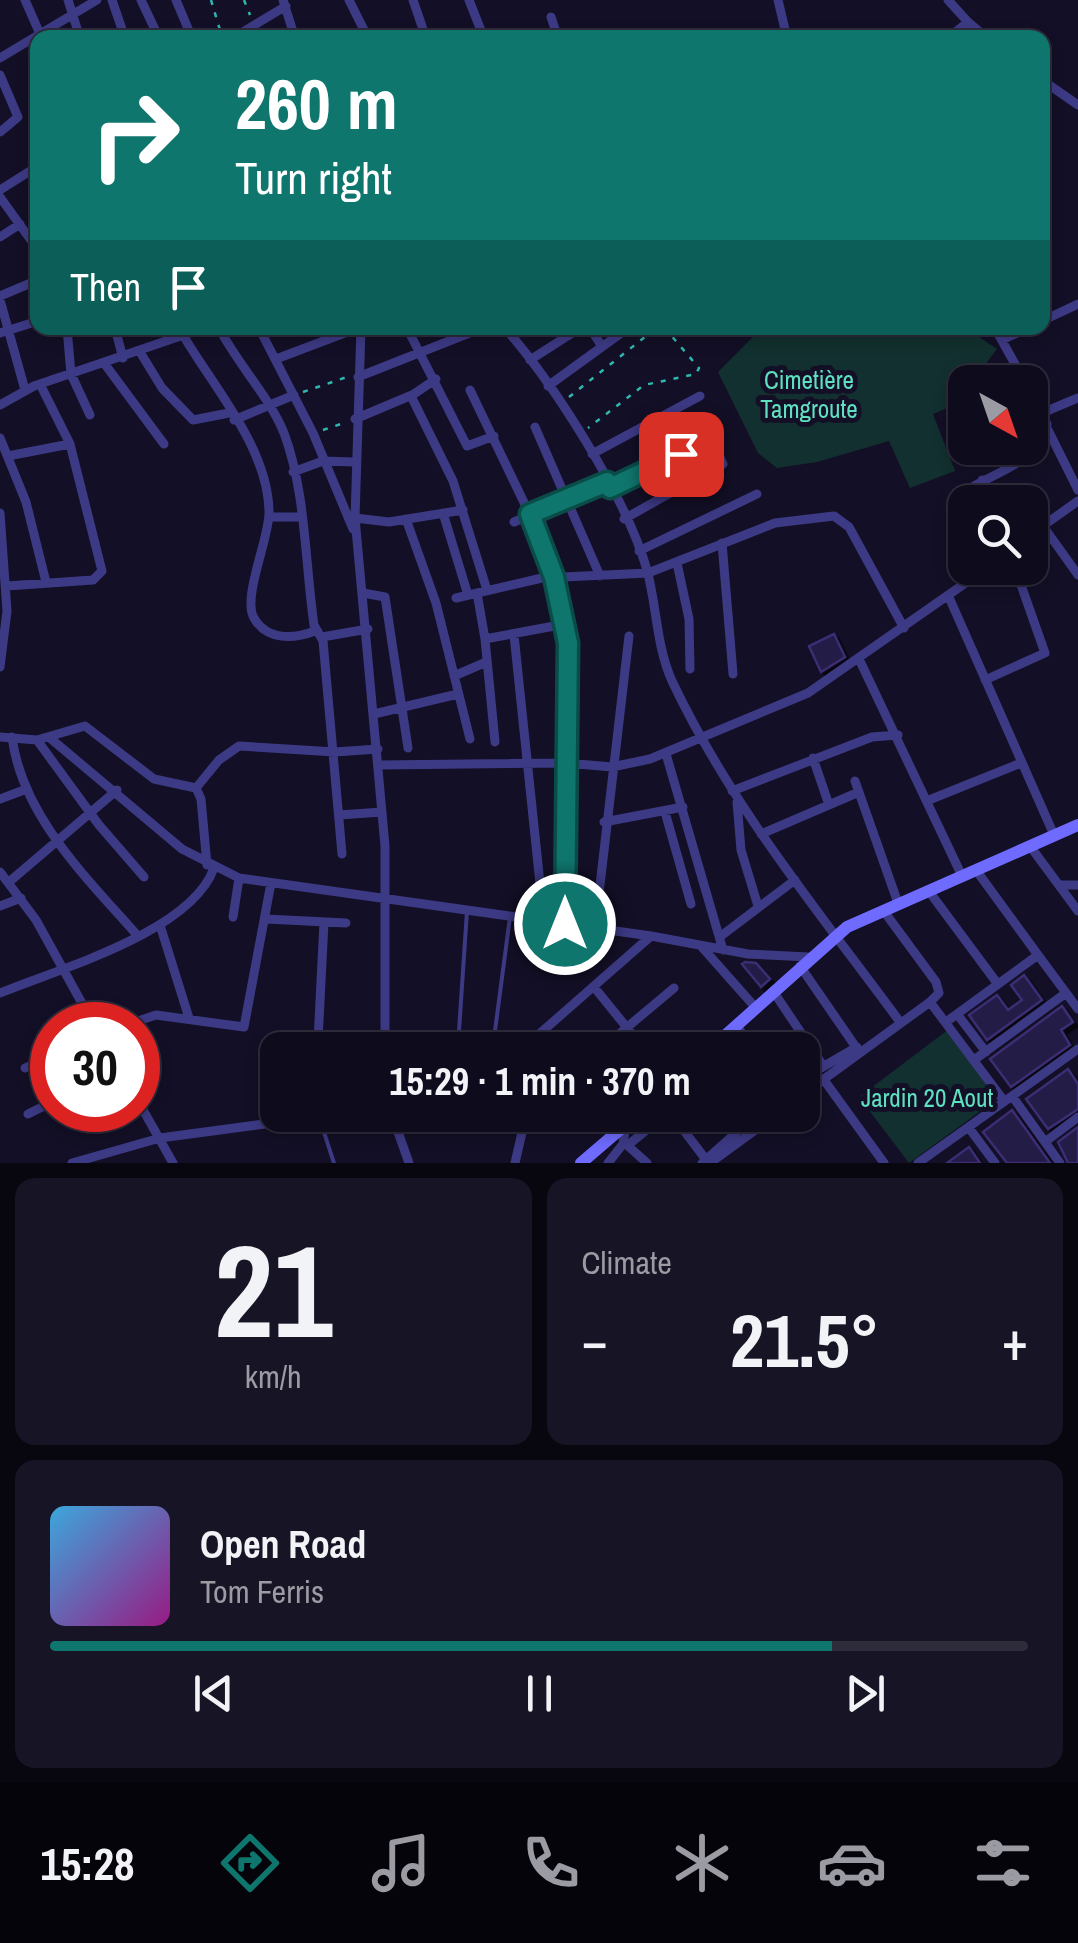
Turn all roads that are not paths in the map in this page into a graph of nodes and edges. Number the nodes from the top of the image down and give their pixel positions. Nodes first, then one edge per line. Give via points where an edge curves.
1 (26, 0) edge
2 (68, 0) edge
3 (97, 0) edge
4 (112, 0) edge
5 (140, 0) edge
6 (176, 0) edge
7 (349, 0) edge
8 (414, 0) edge
9 (469, 0) edge
10 (778, 0) edge
11 (948, 0) edge
12 (284, 3) edge
13 (72, 12) junction
14 (551, 18) dead end
15 (968, 22) junction
16 (38, 30) edge
17 (47, 30) edge
18 (78, 30) edge
19 (122, 30) edge
20 (154, 30) edge
21 (189, 30) edge
22 (247, 30) edge
23 (292, 30) edge
24 (364, 30) edge
25 (423, 30) edge
26 (481, 30) edge
27 (555, 30) edge
28 (785, 30) edge
29 (958, 30) edge
30 (978, 30) edge
31 (30, 41) edge
32 (0, 58) edge
33 (0, 75) edge
34 (1050, 86) edge
35 (1078, 106) edge
36 (0, 132) edge
37 (30, 172) edge
38 (0, 193) edge
39 (20, 224) junction
40 (0, 236) edge
41 (30, 238) edge
42 (30, 284) edge
43 (0, 298) edge
44 (1078, 304) edge
45 (1050, 317) edge
46 (30, 323) edge
47 (5, 330) edge
48 (68, 335) edge
49 (117, 335) edge
50 (163, 335) edge
51 (183, 335) joint
52 (223, 335) edge
53 (263, 335) edge
54 (341, 335) edge
55 (360, 335) edge
56 (411, 335) edge
57 (466, 335) edge
58 (510, 335) edge
59 (569, 335) edge
60 (594, 335) edge
61 (618, 335) edge
62 (1000, 335) edge
63 (1013, 335) edge
64 (1002, 340) junction
65 (166, 342) junction
66 (601, 346) junction
67 (140, 352) junction
68 (422, 355) junction
69 (123, 358) junction
70 (276, 359) junction
71 (530, 360) junction
72 (104, 364) junction
73 (1016, 365) edge
74 (71, 374) junction
75 (358, 375) junction
76 (436, 379) junction
77 (40, 384) junction
78 (548, 386) junction
79 (25, 390) junction
80 (470, 390) dead end
81 (294, 395) junction
82 (412, 395) junction
83 (700, 396) dead end
84 (1078, 398) edge
85 (0, 404) edge
86 (267, 404) junction
87 (1048, 410) edge
88 (90, 415) dead end
89 (232, 416) junction
90 (355, 419) junction
91 (535, 427) dead end
92 (1048, 430) edge
93 (710, 435) dead end
94 (494, 436) junction
95 (0, 438) edge
96 (70, 444) junction
97 (164, 444) dead end
98 (592, 454) junction
99 (8, 456) junction
100 (323, 461) junction
101 (354, 462) junction
102 (1010, 465) edge
103 (294, 472) junction
104 (697, 480) junction
105 (982, 480) junction
106 (609, 485) junction
107 (976, 485) edge
108 (985, 485) edge
109 (1078, 490) edge
110 (757, 494) dead end
111 (569, 499) junction
112 (1078, 500) edge
113 (462, 510) junction
114 (0, 512) edge
115 (442, 512) junction
116 (530, 514) junction
117 (270, 517) junction
118 (300, 517) junction
119 (355, 518) junction
120 (624, 519) junction
121 (406, 520) junction
122 (514, 522) dead end
123 (1048, 522) edge
124 (1048, 533) edge
125 (356, 535) junction
126 (722, 543) junction
127 (639, 551) junction
128 (677, 563) junction
129 (648, 573) junction
130 (1078, 574) edge
131 (600, 576) junction
132 (554, 577) junction
133 (4, 580) edge
134 (46, 582) junction
135 (962, 585) edge
136 (1021, 585) edge
137 (363, 593) junction
138 (477, 593) junction
139 (948, 595) junction
140 (456, 598) dead end
141 (4, 621) edge
142 (564, 624) junction
143 (904, 628) junction
144 (368, 629) junction
145 (319, 634) junction
146 (514, 635) junction
147 (628, 636) dead end
148 (485, 639) junction
149 (859, 659) junction
150 (1, 661) edge
151 (484, 663) junction
152 (690, 669) dead end
153 (733, 674) dead end
154 (454, 676) junction
155 (985, 680) junction
156 (458, 694) junction
157 (402, 710) junction
158 (374, 714) junction
159 (898, 735) junction
160 (0, 737) edge
161 (12, 737) junction
162 (50, 738) junction
163 (470, 739) dead end
164 (38, 740) junction
165 (701, 740) junction
166 (494, 742) dead end
167 (408, 748) dead end
168 (378, 749) junction
169 (334, 752) junction
170 (666, 754) junction
171 (813, 758) junction
172 (566, 763) junction
173 (1021, 763) junction
174 (380, 764) junction
175 (528, 766) junction
176 (612, 767) junction
177 (855, 780) dead end
178 (196, 788) junction
179 (24, 790) junction
180 (117, 790) junction
181 (859, 792) junction
182 (734, 794) junction
183 (0, 798) edge
184 (929, 800) junction
185 (829, 805) junction
186 (683, 807) junction
187 (382, 812) junction
188 (664, 812) junction
189 (338, 814) junction
190 (90, 815) junction
191 (604, 822) junction
192 (1078, 825) edge
193 (761, 834) junction
194 (1054, 835) junction
195 (60, 843) junction
196 (1030, 846) junction
197 (342, 854) dead end
198 (210, 866) junction
199 (976, 870) junction
200 (0, 872) edge
201 (962, 876) junction
202 (144, 877) dead end
203 (239, 878) junction
204 (795, 880) junction
205 (9, 882) junction
206 (271, 883) junction
207 (1060, 885) junction
208 (1078, 885) edge
209 (928, 890) junction
210 (21, 898) junction
211 (386, 899) junction
212 (898, 903) junction
213 (690, 904) dead end
214 (0, 906) edge
215 (758, 906) junction
216 (883, 910) junction
217 (1078, 910) edge
218 (467, 911) junction
219 (232, 917) dead end
220 (510, 917) junction
221 (266, 919) junction
222 (324, 922) junction
223 (544, 922) junction
224 (346, 924) dead end
225 (565, 924) junction
226 (160, 925) junction
227 (595, 928) junction
228 (836, 934) junction
229 (137, 936) junction
230 (651, 936) junction
231 (720, 936) junction
232 (702, 946) junction
233 (723, 950) junction
234 (1038, 954) junction
235 (805, 962) junction
236 (64, 967) junction
237 (998, 983) junction
238 (594, 987) junction
239 (674, 988) dead end
240 (774, 991) junction
241 (0, 992) edge
242 (1066, 993) junction
243 (82, 1002) edge
244 (930, 1002) junction
245 (755, 1007) junction
246 (1078, 1009) edge
247 (957, 1014) junction
248 (160, 1015) edge
249 (188, 1018) junction
250 (900, 1022) junction
251 (946, 1022) junction
252 (736, 1025) junction
253 (627, 1028) junction
254 (318, 1032) edge
255 (384, 1032) edge
256 (459, 1032) edge
257 (497, 1032) edge
258 (543, 1032) edge
259 (622, 1032) edge
260 (630, 1032) edge
261 (728, 1032) edge
262 (741, 1032) edge
263 (858, 1050) junction
264 (986, 1052) junction
265 (1074, 1052) edge
266 (974, 1060) junction
267 (822, 1064) joint
268 (1078, 1065) edge
269 (30, 1066) edge
270 (25, 1068) dead end
271 (824, 1080) junction
272 (820, 1083) edge
273 (1008, 1098) junction
274 (1078, 1117) edge
275 (260, 1125) edge
276 (969, 1128) junction
277 (156, 1132) edge
278 (324, 1132) edge
279 (398, 1132) edge
280 (522, 1132) edge
281 (615, 1132) edge
282 (628, 1132) edge
283 (645, 1132) edge
284 (682, 1132) edge
285 (735, 1132) edge
286 (751, 1132) edge
287 (160, 1138) junction
288 (1045, 1142) junction
289 (626, 1145) junction
290 (706, 1162) edge
291 (72, 1163) edge
292 (173, 1163) edge
293 (334, 1163) edge
294 (409, 1163) edge
295 (514, 1163) edge
296 (581, 1163) edge
297 (608, 1163) edge
298 (647, 1163) edge
299 (884, 1163) edge
300 (918, 1163) edge
301 (995, 1163) edge
302 (1060, 1163) edge

1 - 16 street
2 - 13 street
3 - 13 street
4 - 19 street
5 - 20 street
6 - 21 street
7 - 24 street
8 - 25 street
9 - 26 street
10 - 28 street
11 - 15 street
12 - 22 street
12 - 23 street
13 - 17 street
13 - 18 street
14 - 27 street
15 - 29 street
15 - 30 street
31 - 32 street
33 - 36 street via 18,117
34 - 35 street
37 - 38 street
38 - 39 street
39 - 40 street
39 - 41 street
42 - 43 street
43 - 47 street
44 - 45 street
46 - 47 street
47 - 79 street
48 - 74 street
49 - 69 street
50 - 65 street
51 - 65 street
51 - 89 street
52 - 86 street
53 - 70 street
54 - 70 street
55 - 75 street
56 - 68 street
57 - 68 street
58 - 71 street
59 - 71 street
60 - 66 street
61 - 66 street
62 - 64 street
63 - 64 street
64 - 73 street
65 - 67 street
66 - 78 street
67 - 69 street
67 - 89 street via 193,420
68 - 75 street
68 - 76 street
69 - 72 street
70 - 81 street
71 - 78 street
72 - 74 street
72 - 97 street
74 - 77 street
74 - 88 street
75 - 90 street
76 - 82 street
76 - 94 street via 468,446
77 - 79 street
77 - 96 street
78 - 98 street
79 - 85 street
80 - 94 street
81 - 86 street
81 - 100 street
82 - 90 street
82 - 113 street
83 - 98 street
84 - 87 street
86 - 89 street
86 - 103 street
89 - 117 street via 264,474
90 - 101 street
91 - 111 street
92 - 109 street
93 - 104 street via 723,464
94 - 116 street
95 - 99 street
96 - 99 street
96 - 134 street via 102,570 93,580
98 - 106 street
99 - 134 street
100 - 101 street
100 - 103 street
100 - 125 street
101 - 119 street
102 - 105 street
103 - 118 street
104 - 106 street via 679,453
104 - 120 street
105 - 107 street
105 - 108 street
106 - 111 street
106 - 120 street
110 - 127 street
111 - 116 street
111 - 131 street
112 - 123 street
113 - 115 street
113 - 138 street
114 - 133 street
115 - 121 street
115 - 138 street
116 - 122 street
116 - 132 street
117 - 118 street
117 - 145 street via 251,613 282,636
118 - 145 street
119 - 121 street
119 - 125 street
120 - 127 street
121 - 154 street
124 - 130 street
125 - 137 street
126 - 128 street
126 - 143 street via 775,524 839,517
126 - 153 street
127 - 129 street
128 - 129 street
128 - 152 street
129 - 131 street
129 - 165 street via 662,654
131 - 132 street
132 - 138 street
132 - 142 street
133 - 134 street
133 - 141 street
135 - 139 street
136 - 155 street via 1044,653
137 - 144 street
137 - 157 street via 385,597
138 - 140 street
138 - 148 street
139 - 143 street
139 - 155 street
141 - 150 street
142 - 146 street
142 - 172 street via 570,672
143 - 149 street
144 - 145 street
144 - 158 street
145 - 169 street
146 - 148 street
146 - 175 street
147 - 176 street
148 - 151 street
149 - 159 street
149 - 165 street via 786,704
151 - 154 street
151 - 166 street
154 - 156 street
155 - 173 street
156 - 157 street
156 - 163 street
157 - 158 street
157 - 167 street
158 - 168 street
159 - 171 street
159 - 184 street
160 - 161 street
161 - 164 street
161 - 179 street
162 - 164 street
162 - 178 street via 77,726 93,729 154,779
162 - 180 street
164 - 190 street
165 - 170 street
165 - 182 street
168 - 169 street
168 - 174 street
169 - 178 street via 239,746
169 - 189 street
170 - 176 street
170 - 186 street
171 - 182 street
171 - 185 street
172 - 175 street
172 - 176 street
172 - 225 street
173 - 184 street
173 - 194 street
174 - 175 street
174 - 187 street
175 - 223 street
176 - 191 street
177 - 181 street
178 - 198 street
179 - 183 street
179 - 195 street
180 - 190 street
180 - 198 street
181 - 185 street
181 - 212 street
182 - 193 street
182 - 215 street
184 - 201 street
185 - 193 street
186 - 188 street
186 - 231 street
187 - 189 street
187 - 211 street
188 - 191 street
188 - 213 street
189 - 197 street
190 - 195 street
190 - 202 street
191 - 227 street
192 - 194 street
193 - 204 street
194 - 196 street
195 - 205 street
195 - 229 street
196 - 199 street
196 - 207 street
198 - 203 street
198 - 226 street via 204,892
199 - 201 street
199 - 234 street
200 - 205 street
201 - 209 street
203 - 206 street
203 - 219 street
204 - 215 street
204 - 228 street
205 - 210 street
206 - 211 street
206 - 221 street
207 - 208 street
207 - 217 street
209 - 212 street
209 - 237 street
210 - 214 street
210 - 236 street
211 - 218 street
211 - 255 street
212 - 216 street
215 - 231 street
216 - 228 street
216 - 244 street via 936,982 939,993
218 - 220 street
218 - 256 lane
220 - 223 street
220 - 257 lane
221 - 222 street
221 - 249 street via 246,1024
222 - 224 street
222 - 254 street
223 - 225 street
225 - 227 street
226 - 229 street
226 - 249 street
227 - 230 street
228 - 235 street
228 - 250 street
229 - 236 street
230 - 232 street
230 - 238 street
231 - 233 street
232 - 233 street
232 - 245 street
233 - 235 street
234 - 237 street
234 - 242 street
235 - 240 street
235 - 263 street
236 - 241 street
236 - 243 street
237 - 247 street
238 - 253 street
238 - 258 street
239 - 253 street
240 - 245 street
240 - 267 street
242 - 246 street
242 - 264 street
244 - 250 street
244 - 251 street
245 - 252 street
247 - 251 street
247 - 264 street
248 - 249 street
250 - 263 street
251 - 266 street
252 - 261 street
252 - 262 street
253 - 259 street
253 - 260 street
263 - 267 street
263 - 271 street
264 - 266 street
265 - 268 street
265 - 273 street
266 - 273 street
269 - 270 street
271 - 272 street
271 - 299 street
273 - 276 street
273 - 288 street
274 - 288 street
275 - 287 street
276 - 300 street
276 - 301 street
277 - 287 street
278 - 293 lane
279 - 294 street
280 - 295 street
281 - 296 street
282 - 289 street
283 - 289 street
284 - 290 street
285 - 290 street
286 - 290 street
287 - 291 street
287 - 292 street
288 - 302 street
289 - 297 street
289 - 298 street

